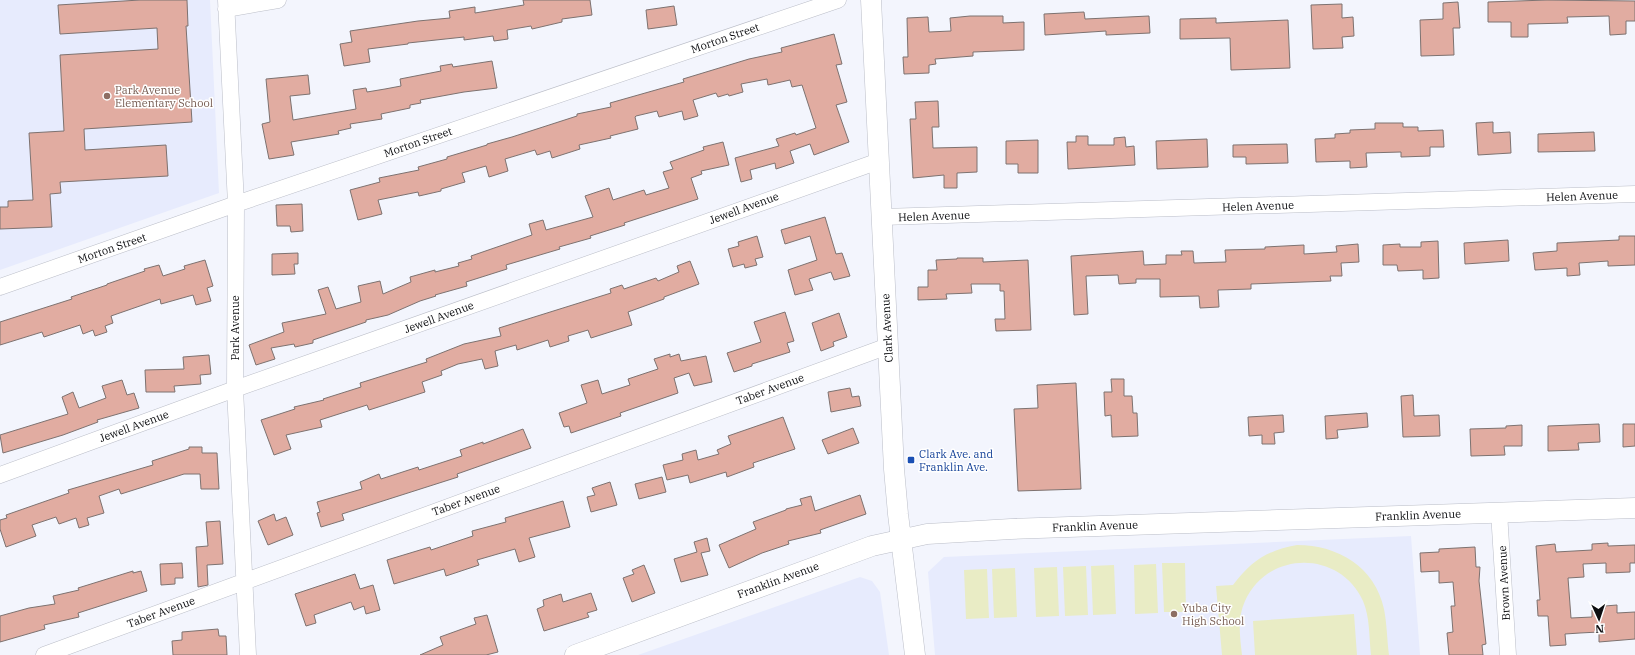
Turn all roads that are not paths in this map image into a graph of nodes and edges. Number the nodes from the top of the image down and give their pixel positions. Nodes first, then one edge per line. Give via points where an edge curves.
1 (278, 0) edge
2 (838, 0) edge
3 (871, 0) edge
4 (226, 5) edge
5 (879, 161) junction
6 (1635, 194) edge
7 (236, 204) junction
8 (882, 217) junction
9 (0, 287) edge
10 (888, 346) junction
11 (235, 389) junction
12 (0, 475) edge
13 (1635, 508) edge
14 (1499, 512) junction
15 (901, 539) junction
16 (244, 582) junction
17 (44, 655) edge
18 (248, 655) edge
19 (575, 655) edge
20 (915, 655) edge
21 (1508, 655) edge

1 - 4 street
2 - 7 street, Morton Street
3 - 5 street, Clark Avenue
4 - 7 street, Park Avenue
5 - 8 street, Clark Avenue
5 - 11 street, Jewell Avenue
6 - 8 street, Helen Avenue
7 - 9 street, Morton Street
7 - 11 street, Park Avenue
8 - 10 street, Clark Avenue
10 - 15 street, Clark Avenue via 894,469
10 - 16 street, Taber Avenue
11 - 12 street, Jewell Avenue
11 - 16 street, Park Avenue
13 - 14 street, Franklin Avenue
14 - 15 street, Franklin Avenue via 959,531
14 - 21 street, Brown Avenue
15 - 19 street, Franklin Avenue via 872,546
15 - 20 street, Clark Avenue
16 - 17 street, Taber Avenue
16 - 18 street, Park Avenue

